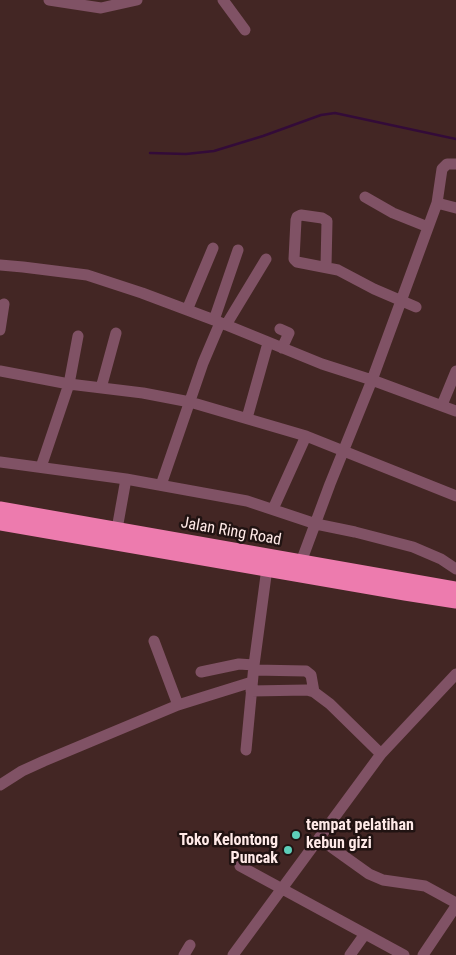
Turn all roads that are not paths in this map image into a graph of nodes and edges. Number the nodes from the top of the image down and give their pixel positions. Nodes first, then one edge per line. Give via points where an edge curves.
1 (49, 0) edge
2 (137, 0) edge
3 (223, 0) edge
4 (245, 30) dead end
5 (456, 164) edge
6 (366, 197) dead end
7 (437, 203) junction
8 (456, 208) edge
9 (428, 227) junction
10 (213, 248) dead end
11 (238, 250) dead end
12 (266, 259) dead end
13 (0, 265) edge
14 (326, 266) junction
15 (400, 301) junction
16 (4, 304) dead end
17 (416, 307) dead end
18 (187, 310) junction
19 (220, 323) junction
20 (280, 329) dead end
21 (0, 330) edge
22 (116, 333) dead end
23 (78, 336) dead end
24 (268, 343) junction
25 (282, 348) junction
26 (0, 371) edge
27 (456, 371) edge
28 (372, 380) junction
29 (69, 384) junction
30 (101, 388) junction
31 (190, 402) junction
32 (442, 405) junction
33 (456, 411) edge
34 (247, 418) junction
35 (306, 436) junction
36 (343, 450) junction
37 (0, 462) edge
38 (41, 467) junction
39 (126, 479) junction
40 (161, 485) junction
41 (456, 496) edge
42 (0, 509) edge
43 (273, 509) junction
44 (28, 521) junction
45 (0, 523) edge
46 (314, 528) junction
47 (117, 530) junction
48 (303, 557) junction
49 (267, 568) junction
50 (456, 569) edge
51 (456, 589) edge
52 (456, 601) edge
53 (154, 641) dead end
54 (201, 672) dead end
55 (253, 677) junction
56 (454, 682) edge
57 (314, 692) junction
58 (178, 704) junction
59 (246, 750) dead end
60 (382, 754) junction
61 (0, 785) edge
62 (320, 840) junction
63 (240, 866) dead end
64 (281, 888) junction
65 (456, 904) edge
66 (365, 934) junction
67 (233, 955) edge
68 (350, 955) edge
69 (404, 955) edge
70 (423, 955) edge

1 - 2 street via 101,8
3 - 4 street
5 - 7 street via 444,166
6 - 9 street via 393,213
7 - 8 street
7 - 9 street
9 - 15 street
10 - 18 street
11 - 19 street
12 - 19 street
13 - 18 street via 86,275
14 - 14 street via 327,221 301,215 298,217 294,259
14 - 15 street
15 - 17 street
15 - 28 street
16 - 21 street
18 - 19 street
19 - 24 street
19 - 31 street
20 - 25 street via 289,333
22 - 30 street
23 - 29 street
24 - 25 street
24 - 34 street
25 - 28 street
26 - 29 street
27 - 32 street
28 - 32 street
28 - 36 street
29 - 30 street
29 - 38 street
30 - 31 street
31 - 34 street
31 - 40 street
32 - 33 street
34 - 35 street
35 - 36 street
35 - 43 street
36 - 41 street
36 - 46 street
37 - 38 street
38 - 39 street
39 - 40 street
39 - 47 street
40 - 43 street via 229,497
42 - 44 highway, Jalan Ring Road
43 - 46 street
44 - 45 highway, Jalan Ring Road
44 - 47 highway, Jalan Ring Road
44 - 49 highway, Jalan Ring Road
46 - 48 street
46 - 50 street via 396,542 441,558
47 - 48 highway, Jalan Ring Road
48 - 51 highway, Jalan Ring Road
49 - 52 highway, Jalan Ring Road
49 - 55 street
53 - 58 street
54 - 55 street via 239,664
55 - 57 street
55 - 57 street via 306,671 311,675
55 - 58 street
55 - 59 street
56 - 60 street
57 - 60 street
58 - 61 street via 22,771
60 - 62 street
62 - 64 street
62 - 65 street via 369,874 383,880 425,886
63 - 64 street
64 - 66 street
64 - 67 street
65 - 70 street
66 - 68 street
66 - 69 street

